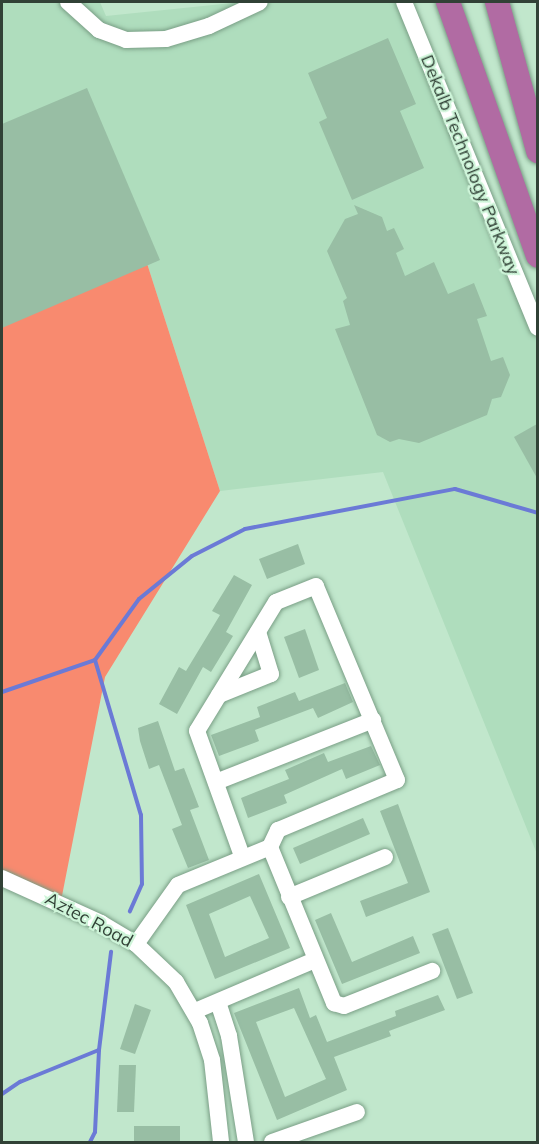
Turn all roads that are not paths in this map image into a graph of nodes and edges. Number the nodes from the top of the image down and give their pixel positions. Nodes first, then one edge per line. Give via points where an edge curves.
1 (68, 2) edge
2 (260, 2) edge
3 (404, 2) edge
4 (447, 2) edge
5 (497, 2) edge
6 (537, 151) edge
7 (537, 256) edge
8 (537, 328) edge
9 (258, 632) junction
10 (219, 695) junction
11 (373, 720) junction
12 (216, 782) junction
13 (270, 847) junction
14 (242, 856) junction
15 (385, 857) dead end
16 (2, 878) edge
17 (289, 897) junction
18 (136, 944) junction
19 (315, 960) junction
20 (432, 971) dead end
21 (218, 1002) junction
22 (195, 1011) junction
23 (357, 1112) dead end
24 (323, 1135) edge
25 (221, 1143) edge
26 (246, 1143) edge
27 (272, 1143) edge

1 - 2 street via 99,30 126,40 166,39 209,26
3 - 8 street, Dekalb Technology Parkway
4 - 7 highway
5 - 6 highway
9 - 10 street
9 - 10 street via 271,674
9 - 11 street via 276,602 316,586
10 - 12 street via 197,731
11 - 12 street
11 - 13 street via 397,780 278,831
12 - 14 street
13 - 14 street
13 - 17 street
14 - 18 street via 178,885
15 - 17 street
16 - 18 street, Aztec Road via 101,923
17 - 19 street
18 - 22 street, Aztec Road via 176,982
19 - 20 street via 334,1003 344,1006
19 - 21 street
21 - 22 street
21 - 26 street via 229,1036
22 - 25 street, Aztec Road via 212,1060
23 - 24 street
24 - 27 street

